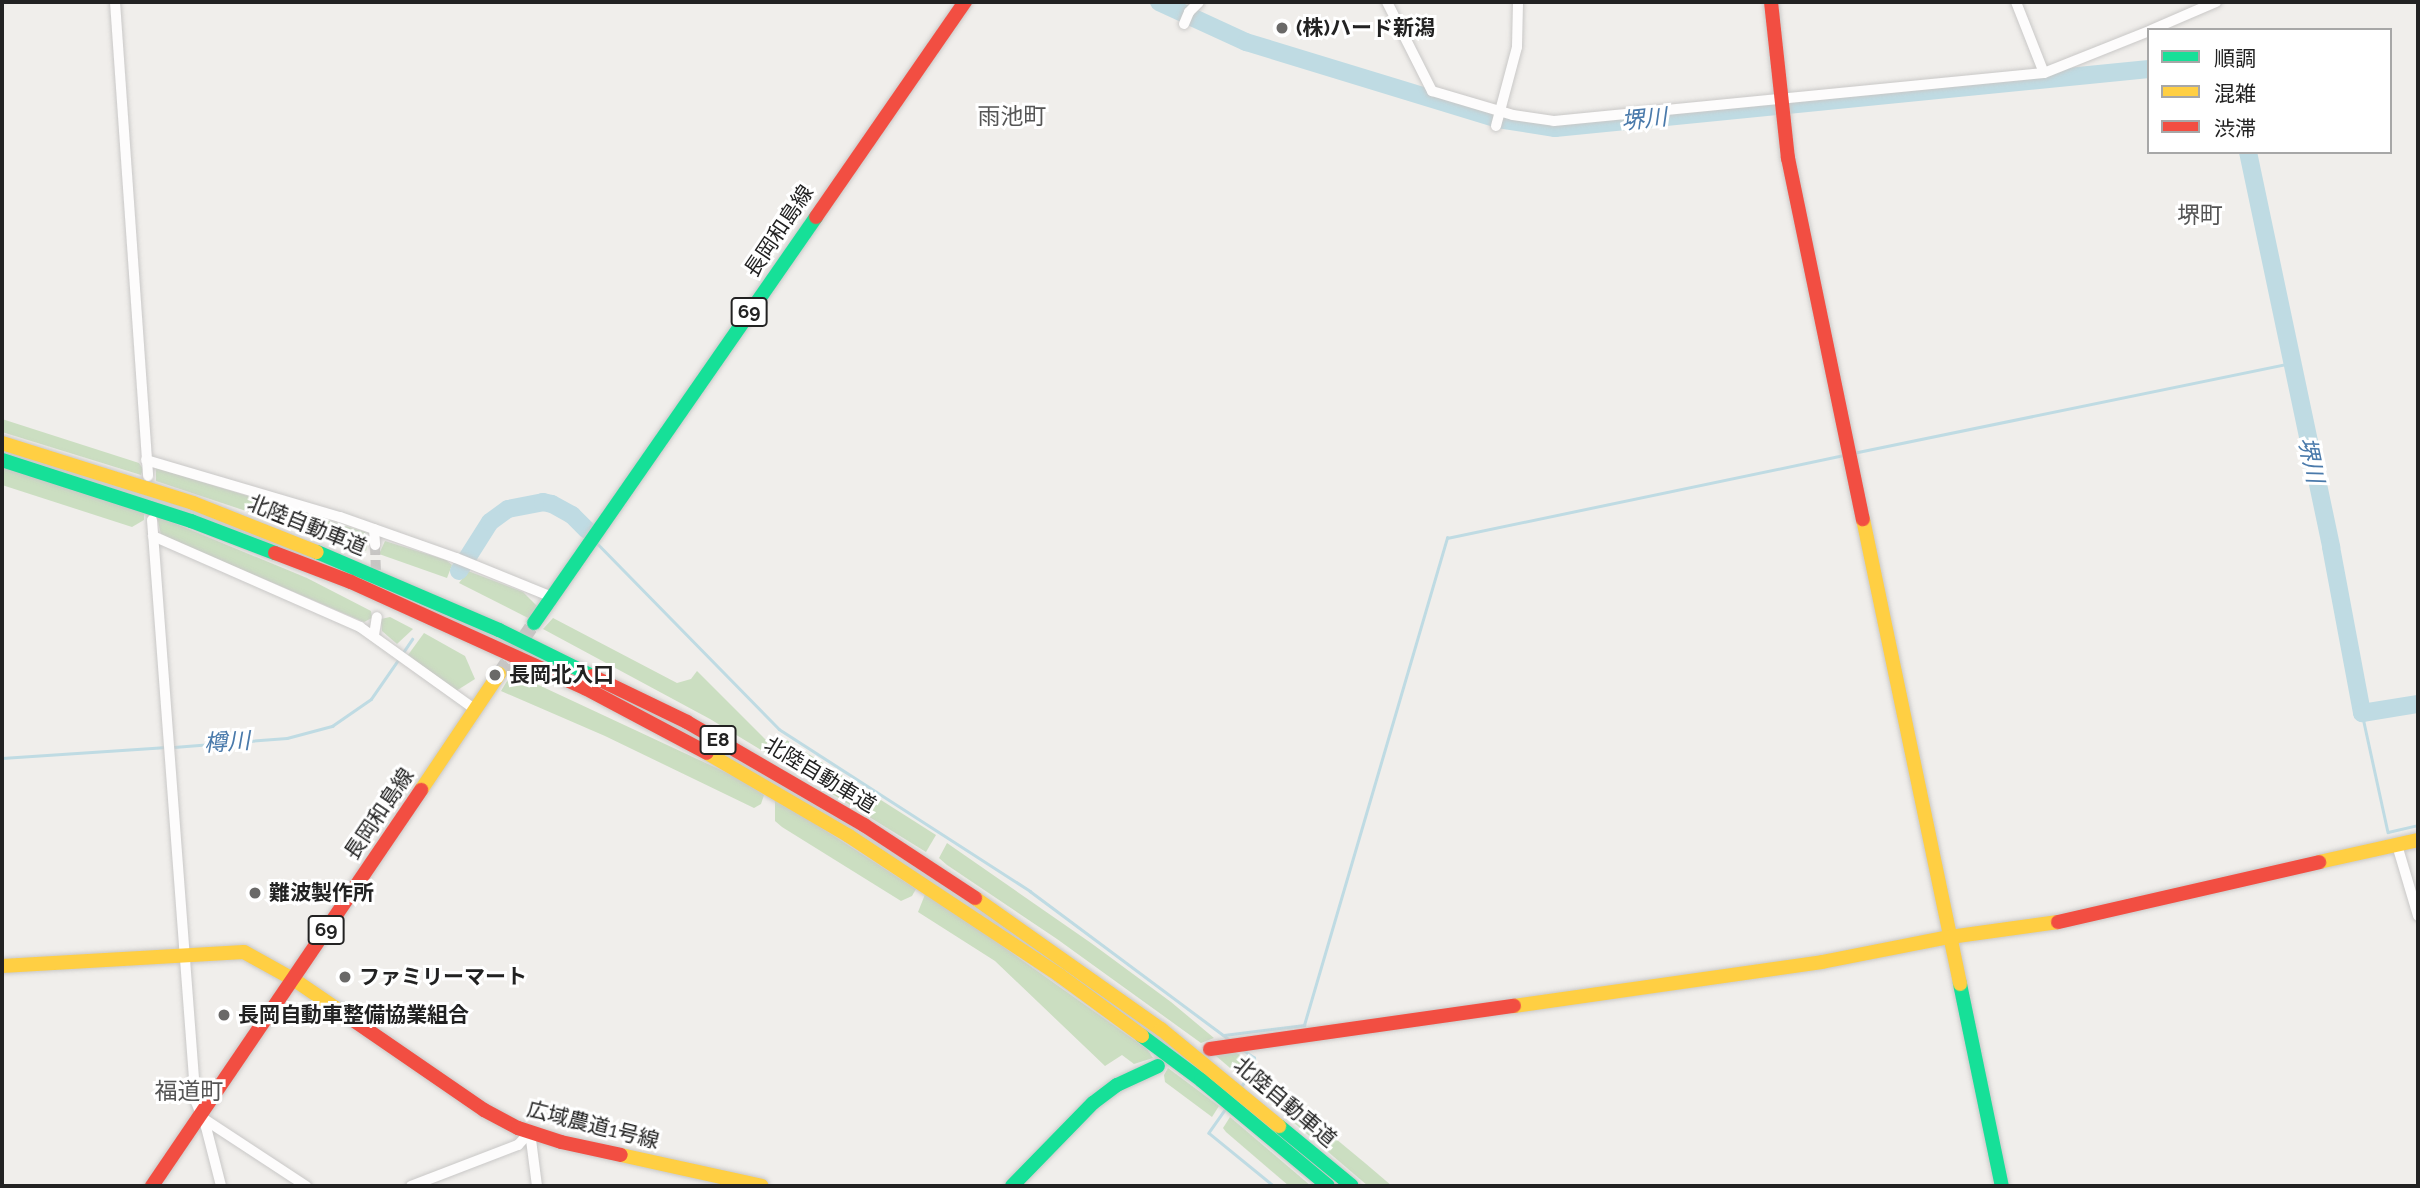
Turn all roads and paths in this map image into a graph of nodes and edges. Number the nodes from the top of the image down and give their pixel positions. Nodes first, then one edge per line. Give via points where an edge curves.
1 (115, 2) edge
2 (965, 2) edge
3 (1199, 2) edge
4 (1387, 2) edge
5 (1518, 2) edge
6 (1771, 2) edge
7 (2016, 2) edge
8 (2216, 2) edge
9 (1184, 24) dead end
10 (2155, 28) edge
11 (2147, 31) edge
12 (2044, 73) junction
13 (1783, 99) junction
14 (1501, 111) junction
15 (1496, 126) dead end
16 (2, 443) edge
17 (2, 460) edge
18 (146, 460) junction
19 (148, 476) dead end
20 (152, 520) dead end
21 (374, 529) junction
22 (153, 536) junction
23 (375, 545) tunnel mouth
24 (552, 597) junction
25 (377, 617) dead end
26 (534, 623) tunnel mouth
27 (374, 635) junction
28 (499, 674) tunnel mouth
29 (476, 710) junction
30 (2418, 840) edge
31 (2397, 845) junction
32 (2418, 916) edge
33 (1950, 937) junction
34 (184, 953) junction
35 (2, 966) edge
36 (293, 979) junction
37 (1210, 1049) dead end
38 (1158, 1066) dead end
39 (200, 1116) junction
40 (530, 1132) junction
41 (152, 1186) edge
42 (221, 1186) edge
43 (306, 1186) edge
44 (411, 1186) edge
45 (537, 1186) edge
46 (762, 1186) edge
47 (1012, 1186) edge
48 (1328, 1186) edge
49 (1352, 1186) edge
50 (2002, 1186) edge

1 - 18 street
2 - 24 main road, 長岡和島線 / 69
3 - 9 street
4 - 14 street via 1432,91
5 - 14 street via 1517,47
6 - 13 main road
7 - 12 street
8 - 10 street
11 - 12 street
12 - 13 street
13 - 14 street via 1554,121
13 - 33 main road via 1788,159
14 - 15 street
16 - 49 main road, 北陸自動車道 / E8 via 193,503 288,539 499,630 687,722 852,818 1016,924 1183,1046
17 - 48 main road, 北陸自動車道 / E8 via 191,520 351,582 586,688 678,736 849,836 1059,975 1201,1080
18 - 19 street
18 - 21 street
20 - 22 street
21 - 23 street
21 - 24 street
22 - 27 street
22 - 34 street
24 - 26 main road, 長岡和島線 / 69
25 - 27 street
27 - 29 street via 408,665
28 - 29 main road, 長岡和島線 / 69
29 - 36 main road, 長岡和島線 / 69
30 - 31 main road
31 - 32 street
31 - 33 main road via 2068,920
33 - 37 main road via 1822,961
33 - 50 main road
34 - 35 main road, 広域農道1号線
34 - 36 main road, 広域農道1号線 via 244,952
34 - 39 street
36 - 39 main road, 長岡和島線 / 69
36 - 40 main road, 広域農道1号線 via 484,1110
38 - 47 main road via 1116,1085 1093,1102
39 - 41 main road, 長岡和島線 / 69
39 - 42 street
39 - 43 street
40 - 44 street via 517,1144
40 - 45 street
40 - 46 main road, 広域農道1号線

